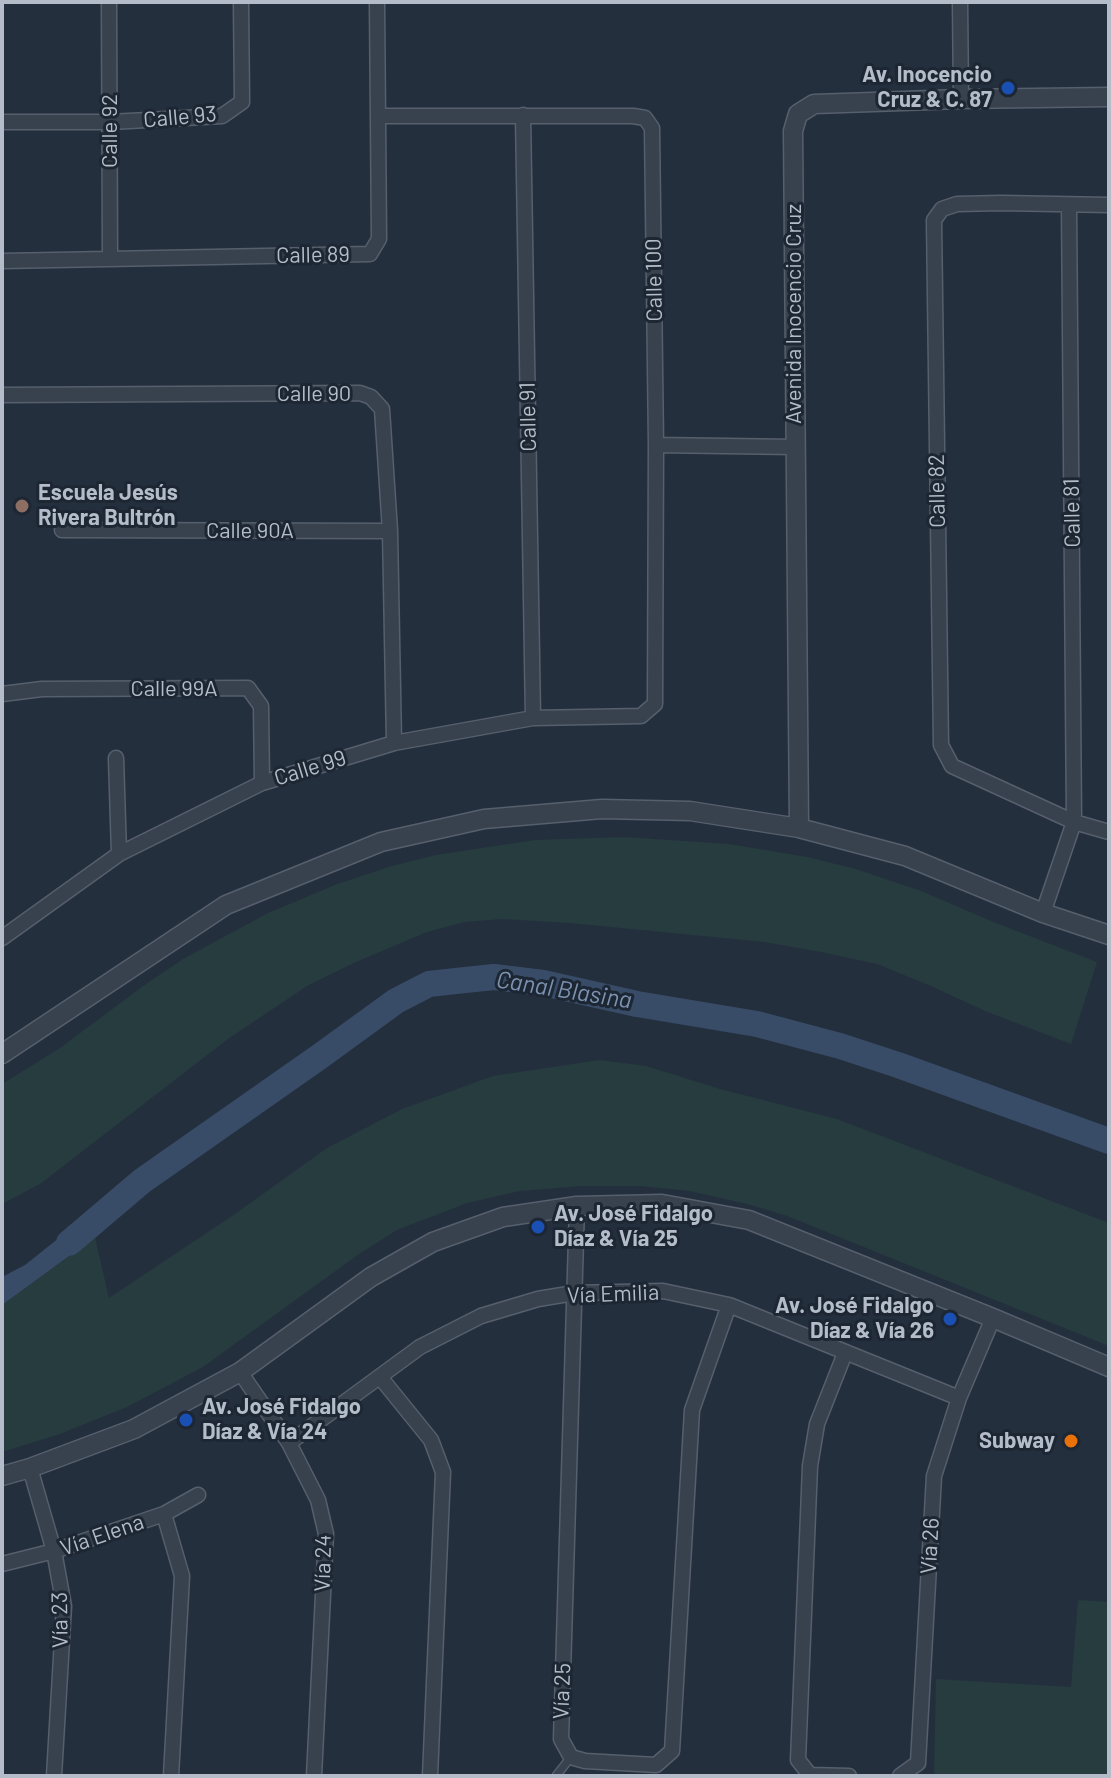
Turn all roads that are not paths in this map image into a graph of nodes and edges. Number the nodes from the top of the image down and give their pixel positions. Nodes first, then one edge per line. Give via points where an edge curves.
1 (109, 2) edge
2 (241, 2) edge
3 (377, 2) edge
4 (960, 2) edge
5 (1109, 97) edge
6 (961, 99) junction
7 (523, 115) junction
8 (378, 116) junction
9 (2, 122) edge
10 (110, 122) junction
11 (1069, 205) junction
12 (1109, 205) edge
13 (110, 259) junction
14 (2, 261) edge
15 (2, 395) edge
16 (656, 445) junction
17 (795, 447) junction
18 (62, 530) dead end
19 (390, 531) junction
20 (2, 694) edge
21 (655, 704) joint
22 (533, 718) junction
23 (394, 743) junction
24 (116, 758) dead end
25 (262, 783) junction
26 (1074, 822) junction
27 (799, 828) junction
28 (1109, 832) edge
29 (119, 854) junction
30 (1043, 913) junction
31 (1109, 935) edge
32 (2, 938) edge
33 (2, 1054) edge
34 (577, 1206) junction
35 (574, 1293) junction
36 (729, 1305) junction
37 (993, 1318) junction
38 (845, 1353) junction
39 (1109, 1367) edge
40 (240, 1372) junction
41 (380, 1377) junction
42 (959, 1398) junction
43 (289, 1443) junction
44 (30, 1468) junction
45 (2, 1476) edge
46 (198, 1495) dead end
47 (164, 1514) junction
48 (54, 1551) junction
49 (2, 1564) edge
50 (571, 1757) junction
51 (658, 1770) edge
52 (54, 1776) edge
53 (171, 1776) edge
54 (314, 1776) edge
55 (430, 1776) edge
56 (556, 1776) edge
57 (849, 1776) edge
58 (900, 1776) edge

1 - 10 street, Calle 92
2 - 10 street, Calle 93 via 242,102 222,116
3 - 8 street, Calle 89
4 - 6 street
5 - 6 street, Avenida Inocencio Cruz
6 - 17 street, Avenida Inocencio Cruz via 814,104 798,114 793,131
7 - 8 street
7 - 16 street, Calle 100 via 633,116 645,118 652,128
7 - 22 street, Calle 91
8 - 13 street, Calle 89 via 379,239 370,254
9 - 10 street
10 - 13 street, Calle 92
11 - 12 street
11 - 26 street, Calle 81
11 - 26 street, Calle 82 via 957,204 942,209 934,220 941,745 952,766
13 - 14 street, Calle 89
15 - 19 street, Calle 90 via 360,393 382,409
16 - 17 street
16 - 21 street, Calle 100
17 - 27 street, Avenida Inocencio Cruz
18 - 19 street, Calle 90A
19 - 23 street, Calle 90
20 - 25 street, Calle 99A via 42,689 248,688 261,706
21 - 22 street, Calle 99 via 641,716
22 - 23 street, Calle 99
23 - 25 street, Calle 99
24 - 29 street
25 - 29 street, Calle 99
26 - 28 street
26 - 30 street, Calle 81
27 - 30 street via 905,856
27 - 33 street via 690,811 602,809 484,819 381,842 226,905
29 - 32 street, Calle 99
30 - 31 street
34 - 35 street, Vía 25
34 - 37 street via 662,1204 749,1220
34 - 40 street via 503,1217 433,1242 371,1277
35 - 36 street, Vía Emilia via 663,1291
35 - 41 street, Vía Emilia via 481,1316 420,1347
35 - 50 street, Vía 25 via 561,1739
36 - 38 street, Vía Emilia
36 - 51 street via 692,1410 672,1751
37 - 39 street
37 - 42 street, Vía 26
38 - 42 street, Vía Emilia
38 - 57 street via 817,1424 810,1466 798,1760 810,1775
40 - 43 street, Vía 24
40 - 44 street via 134,1429
41 - 43 street, Vía Emilia
41 - 55 street via 431,1440 443,1472
42 - 58 street, Vía 26 via 934,1476 918,1763
43 - 54 street, Vía 24 via 318,1500 326,1534
44 - 45 street
44 - 48 street, Vía 23
46 - 47 street, Vía Elena
47 - 48 street, Vía Elena
47 - 53 street via 182,1576
48 - 49 street, Vía Elena
48 - 52 street, Vía 23 via 64,1606
50 - 51 street
50 - 56 lane

